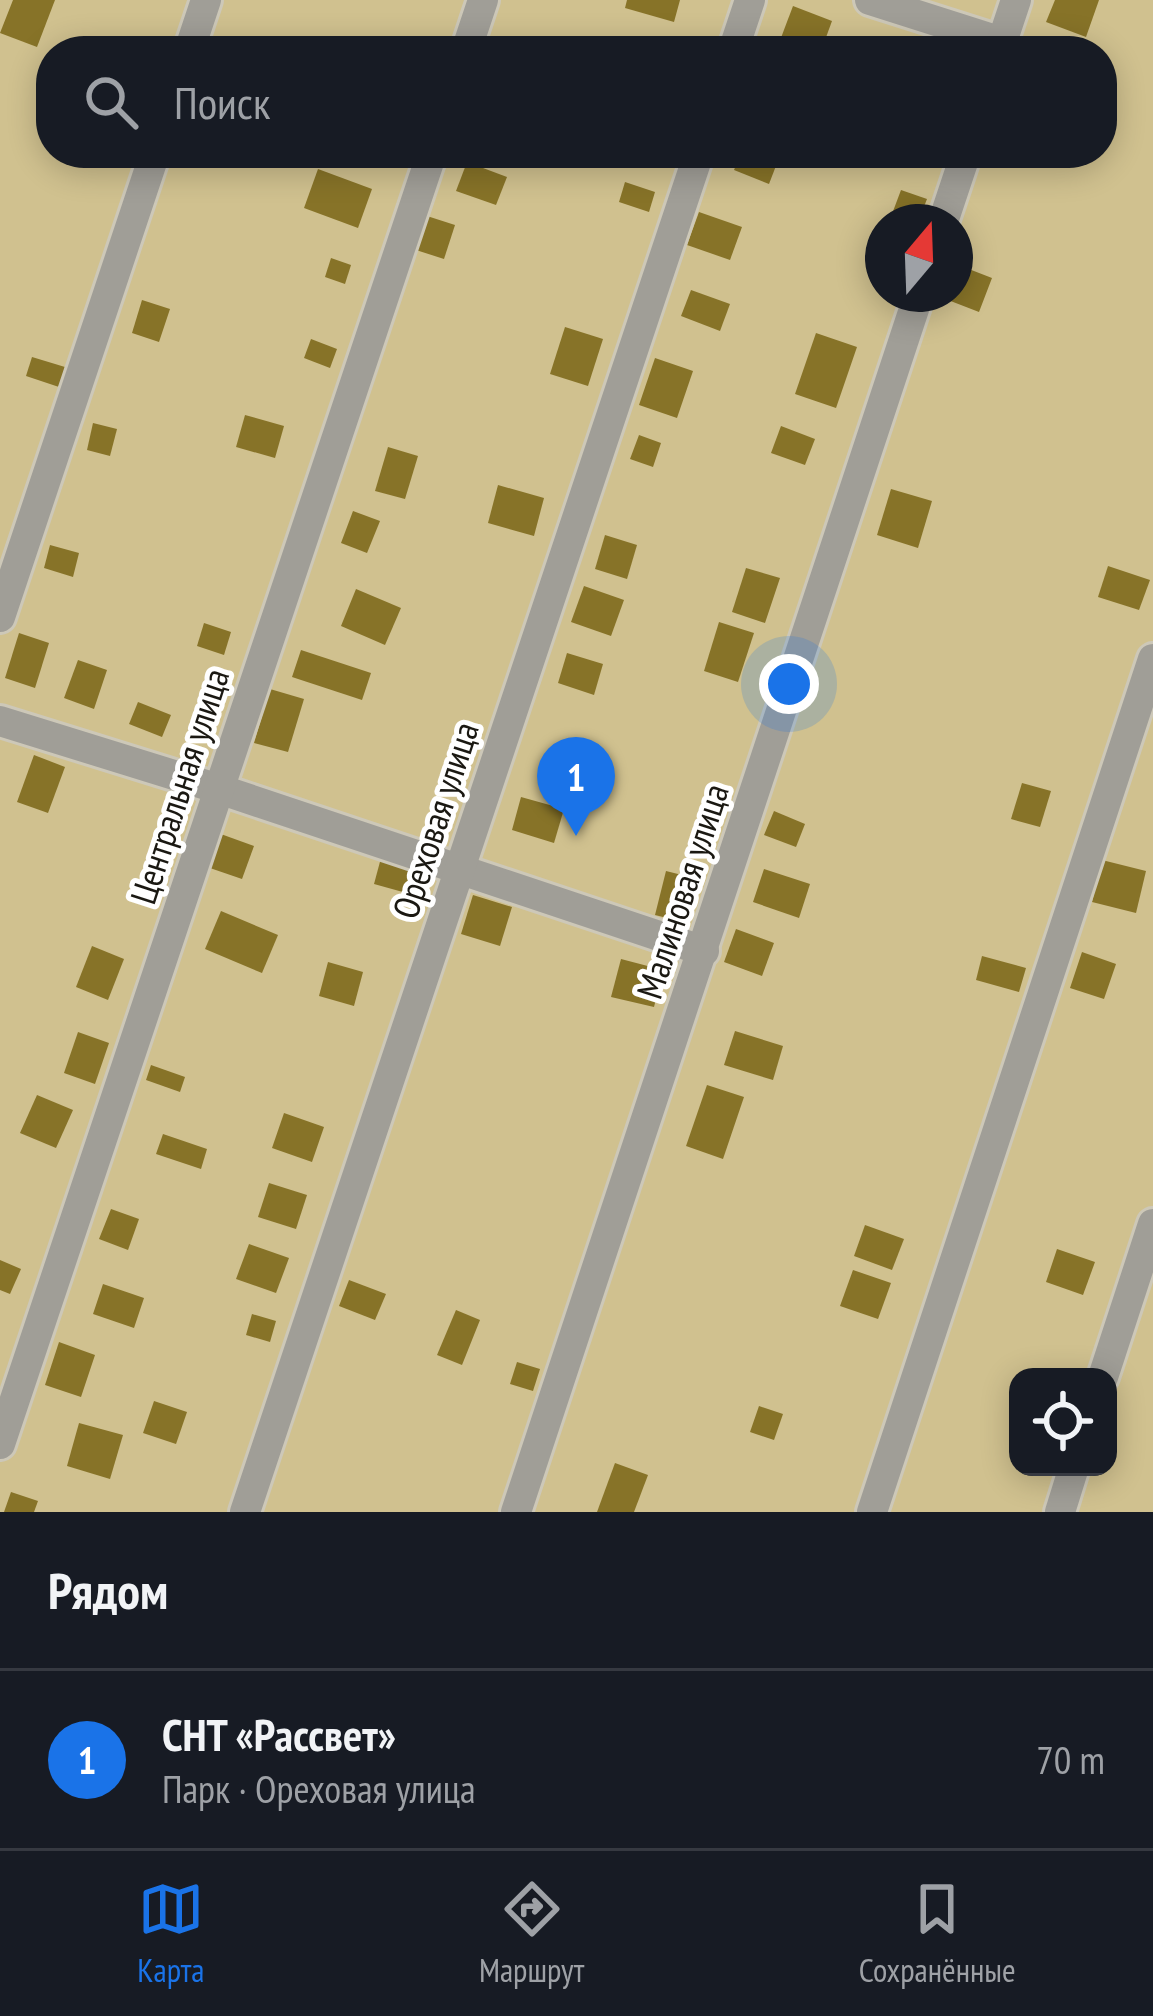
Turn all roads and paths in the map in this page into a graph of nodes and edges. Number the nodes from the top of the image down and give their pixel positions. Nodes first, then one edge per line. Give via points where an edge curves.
1 (206, 0) edge
2 (483, 0) edge
3 (750, 0) edge
4 (870, 0) edge
5 (1016, 0) edge
6 (194, 36) edge
7 (471, 36) edge
8 (738, 36) edge
9 (970, 36) edge
10 (1004, 36) edge
11 (150, 168) edge
12 (427, 168) edge
13 (694, 168) edge
14 (961, 168) edge
15 (949, 204) edge
16 (914, 312) edge
17 (0, 617) edge
18 (1153, 659) edge
19 (0, 721) edge
20 (219, 789) junction
21 (460, 869) junction
22 (704, 951) junction
23 (1153, 1224) edge
24 (1106, 1368) edge
25 (0, 1444) edge
26 (1071, 1476) edge
27 (244, 1512) edge
28 (516, 1512) edge
29 (872, 1512) edge
30 (1060, 1512) edge

1 - 6 street
2 - 7 street
3 - 8 street
4 - 9 street
5 - 10 street
11 - 17 street
12 - 20 street, Центральная улица
13 - 21 street, Ореховая улица
14 - 15 street
16 - 22 street, Малиновая улица
18 - 29 street
19 - 20 street
20 - 21 street
20 - 25 street, Центральная улица
21 - 22 street
21 - 27 street, Ореховая улица
22 - 28 street, Малиновая улица
23 - 24 street
26 - 30 street

